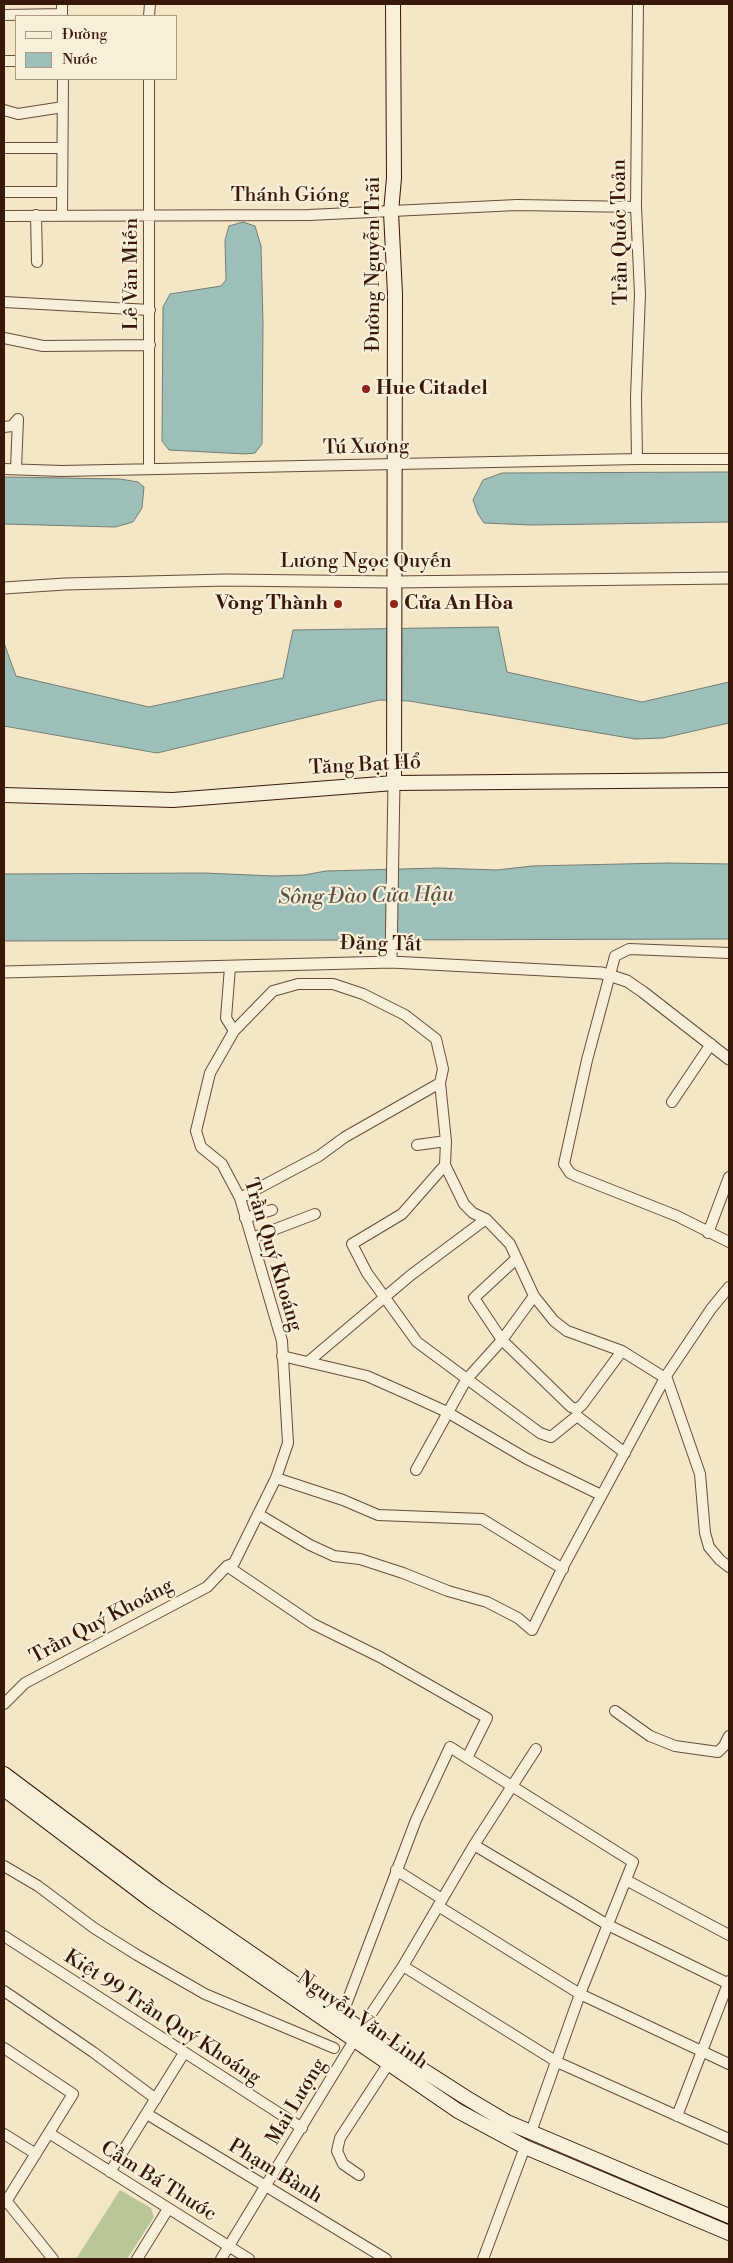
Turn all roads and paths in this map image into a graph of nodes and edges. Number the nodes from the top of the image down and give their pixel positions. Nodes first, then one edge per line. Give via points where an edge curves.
1 (393, 4) edge
2 (638, 4) edge
3 (62, 11) edge
4 (4, 15) edge
5 (63, 80) edge
6 (149, 80) edge
7 (63, 107) junction
8 (4, 110) edge
9 (4, 148) edge
10 (62, 148) junction
11 (4, 192) edge
12 (62, 192) junction
13 (636, 207) junction
14 (391, 212) junction
15 (36, 215) junction
16 (62, 215) junction
17 (150, 215) junction
18 (4, 216) edge
19 (37, 262) dead end
20 (4, 302) edge
21 (150, 310) junction
22 (4, 338) edge
23 (150, 345) junction
24 (4, 427) edge
25 (636, 459) junction
26 (729, 459) edge
27 (394, 465) junction
28 (4, 469) edge
29 (16, 469) junction
30 (149, 469) junction
31 (729, 578) edge
32 (393, 582) junction
33 (4, 588) edge
34 (729, 780) edge
35 (394, 783) junction
36 (4, 796) edge
37 (729, 953) edge
38 (391, 962) junction
39 (230, 967) junction
40 (4, 972) edge
41 (611, 975) junction
42 (234, 1031) junction
43 (711, 1044) junction
44 (729, 1059) edge
45 (440, 1083) junction
46 (672, 1102) dead end
47 (446, 1141) junction
48 (417, 1145) dead end
49 (445, 1165) junction
50 (729, 1177) edge
51 (240, 1198) junction
52 (272, 1210) dead end
53 (315, 1214) dead end
54 (245, 1218) junction
55 (486, 1219) junction
56 (708, 1233) junction
57 (252, 1238) junction
58 (729, 1242) edge
59 (516, 1259) junction
60 (729, 1287) edge
61 (534, 1296) junction
62 (385, 1297) junction
63 (502, 1340) junction
64 (622, 1351) junction
65 (282, 1356) junction
66 (309, 1361) junction
67 (666, 1376) junction
68 (466, 1380) junction
69 (574, 1411) junction
70 (447, 1412) junction
71 (625, 1453) junction
72 (416, 1470) dead end
73 (276, 1478) junction
74 (601, 1495) junction
75 (258, 1514) junction
76 (227, 1566) junction
77 (729, 1567) edge
78 (563, 1569) junction
79 (4, 1704) edge
80 (615, 1711) dead end
81 (729, 1736) edge
82 (536, 1749) dead end
83 (467, 1758) junction
84 (4, 1774) edge
85 (511, 1786) junction
86 (4, 1788) edge
87 (474, 1845) junction
88 (4, 1866) edge
89 (396, 1870) junction
90 (626, 1880) junction
91 (156, 1896) junction
92 (440, 1903) junction
93 (608, 1925) junction
94 (729, 1935) edge
95 (4, 1936) edge
96 (403, 1966) junction
97 (729, 1983) edge
98 (4, 1990) edge
99 (580, 1994) junction
100 (338, 2013) junction
101 (358, 2034) junction
102 (4, 2048) edge
103 (334, 2048) dead end
104 (702, 2051) junction
105 (184, 2053) junction
106 (556, 2062) junction
107 (389, 2063) junction
108 (729, 2064) edge
109 (156, 2099) junction
110 (146, 2114) junction
111 (677, 2116) junction
112 (302, 2128) junction
113 (531, 2132) junction
114 (48, 2133) junction
115 (4, 2134) edge
116 (729, 2139) edge
117 (525, 2147) junction
118 (36, 2154) junction
119 (622, 2171) junction
120 (110, 2172) junction
121 (359, 2175) dead end
122 (617, 2186) junction
123 (266, 2188) junction
124 (6, 2199) edge
125 (168, 2210) junction
126 (729, 2216) edge
127 (729, 2232) edge
128 (228, 2247) junction
129 (53, 2259) edge
130 (137, 2259) edge
131 (221, 2259) edge
132 (249, 2259) edge
133 (386, 2259) edge
134 (483, 2259) edge

1 - 14 main road, Đường Nguyễn Trãi via 394,169
2 - 13 street, Trần Quốc Toản
3 - 4 street
5 - 7 street
6 - 17 street, Lê Văn Miến
7 - 8 street via 18,114
7 - 10 street
9 - 10 street
10 - 12 street
11 - 12 street
12 - 16 street
13 - 14 street, Thánh Gióng via 517,206
13 - 25 street, Trần Quốc Toản via 640,294
14 - 17 street, Thánh Gióng
14 - 27 main road, Đường Nguyễn Trãi via 395,294
15 - 16 street, Thánh Gióng
15 - 18 street, Thánh Gióng
15 - 19 street
16 - 17 street, Thánh Gióng
17 - 21 street, Lê Văn Miến
20 - 21 street
21 - 23 street, Lê Văn Miến
22 - 23 street via 43,346
23 - 30 street, Lê Văn Miến
24 - 29 street via 12,426 18,419
25 - 26 street, Tú Xương
25 - 27 street, Tú Xương
27 - 30 street, Tú Xương
27 - 32 main road, Đường Nguyễn Trãi
28 - 29 street, Tú Xương
29 - 30 street, Tú Xương
31 - 32 street, Lương Ngọc Quyến
32 - 33 street, Lương Ngọc Quyến via 227,580
32 - 35 main road, Đường Nguyễn Trãi
34 - 35 main road, Tăng Bạt Hổ
35 - 36 main road, Tăng Bạt Hổ via 173,800
35 - 38 street
37 - 41 street via 629,949 615,956
38 - 39 street, Đặng Tất
38 - 41 street, Đặng Tất
39 - 40 street, Đặng Tất
39 - 42 street via 226,1018
41 - 43 street, Đặng Tất via 643,992
41 - 56 street via 587,1060 564,1164 576,1176 677,1216
42 - 45 street, Trần Quý Khoáng via 273,991 298,984 333,984 363,994 405,1015 436,1038 443,1069
42 - 51 street, Trần Quý Khoáng via 210,1073 196,1132 201,1147 222,1164
43 - 44 street, Đặng Tất
43 - 46 street
45 - 47 street, Trần Quý Khoáng
45 - 51 street via 345,1137 319,1156
47 - 48 street
47 - 49 street, Trần Quý Khoáng
49 - 55 street via 464,1204
49 - 62 street via 402,1214 352,1244 367,1273
50 - 56 street
51 - 54 street, Trần Quý Khoáng
52 - 54 street
53 - 57 street
54 - 57 street, Trần Quý Khoáng
55 - 59 street via 510,1244
55 - 62 street
56 - 58 street
57 - 65 street, Trần Quý Khoáng via 282,1341
59 - 61 street
59 - 63 street via 474,1298
60 - 67 street
61 - 63 street
61 - 64 street via 554,1321 567,1331
62 - 66 street
62 - 68 street via 417,1342
63 - 68 street
63 - 69 street
64 - 67 street
64 - 69 street
65 - 66 street
65 - 73 street, Trần Quý Khoáng via 288,1443
66 - 70 street via 367,1376
67 - 71 street
67 - 77 street via 700,1474 709,1547
68 - 69 street via 550,1437
68 - 70 street
69 - 71 street
70 - 72 street
70 - 74 street via 527,1459
71 - 74 street
73 - 75 street, Trần Quý Khoáng
73 - 78 street via 378,1515 482,1519
74 - 78 street
75 - 76 street, Trần Quý Khoáng via 234,1563
75 - 78 street via 334,1556 360,1559 403,1572 448,1592 487,1602 518,1618 532,1630
76 - 79 street, Trần Quý Khoáng via 206,1587 25,1683
76 - 83 street via 313,1624 380,1657 487,1718
80 - 81 street via 650,1736 675,1746 718,1752
82 - 85 street, Mai Lượng
83 - 85 street
83 - 89 street via 450,1747
84 - 91 main road, Nguyễn Văn Linh
85 - 87 street, Mai Lượng
85 - 90 street via 633,1862
86 - 91 main road, Nguyễn Văn Linh
87 - 92 street, Mai Lượng
87 - 93 street
88 - 103 street via 38,1886 94,1928 205,1994
89 - 92 street
89 - 100 street via 350,1994
90 - 93 street
90 - 94 street
91 - 100 main road, Nguyễn Văn Linh
91 - 101 main road, Nguyễn Văn Linh
92 - 96 street, Mai Lượng
92 - 99 street
93 - 97 street
93 - 99 street
95 - 105 street, Kiệt 99 Trần Quý Khoáng
96 - 101 street, Mai Lượng
96 - 106 street
97 - 104 street
98 - 109 street
99 - 104 street
99 - 106 street
100 - 101 main road, Nguyễn Văn Linh
101 - 107 main road, Nguyễn Văn Linh
101 - 112 street, Mai Lượng
101 - 113 main road, Nguyễn Văn Linh via 507,2122
102 - 114 street via 73,2094
104 - 108 street
104 - 111 street
105 - 109 street
105 - 112 street, Kiệt 99 Trần Quý Khoáng
106 - 111 street
106 - 113 street
107 - 117 main road, Nguyễn Văn Linh via 458,2111
107 - 121 street via 340,2138 338,2151 343,2164
109 - 110 street
110 - 120 street
110 - 123 street, Phạm Bành
111 - 116 street
112 - 123 street, Mai Lượng
113 - 119 main road, Nguyễn Văn Linh
114 - 118 street
114 - 120 street, Cầm Bá Thước
115 - 118 street
117 - 122 main road, Nguyễn Văn Linh
117 - 134 street
118 - 124 street
119 - 122 main road
119 - 126 main road, Nguyễn Văn Linh
120 - 125 street, Cầm Bá Thước
122 - 127 main road, Nguyễn Văn Linh
123 - 128 street, Mai Lượng
123 - 133 street, Phạm Bành
124 - 129 street
125 - 128 street, Cầm Bá Thước
125 - 130 street
128 - 131 street, Mai Lượng
128 - 132 street, Cầm Bá Thước

